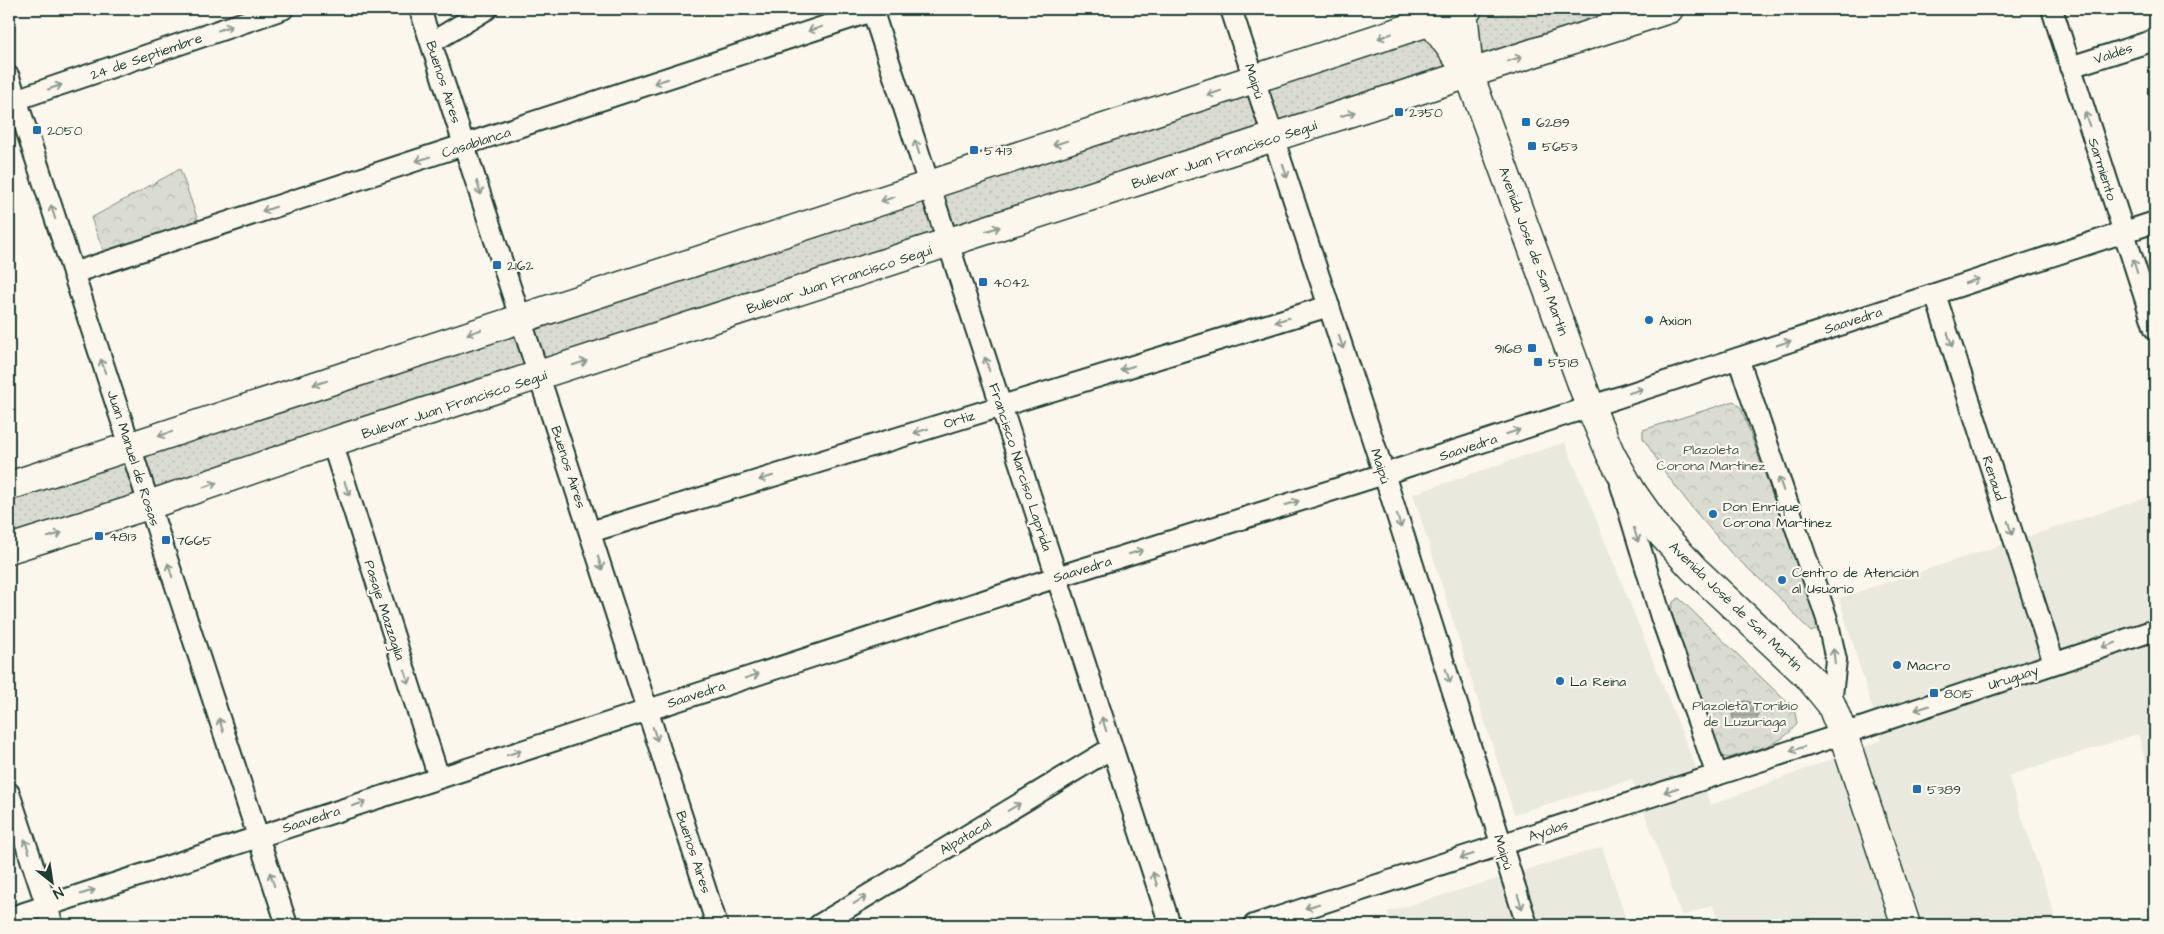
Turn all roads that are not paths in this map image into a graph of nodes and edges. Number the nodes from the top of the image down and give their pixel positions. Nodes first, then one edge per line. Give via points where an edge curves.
1 (283, 9) edge
2 (420, 9) edge
3 (487, 9) edge
4 (874, 9) edge
5 (1231, 9) edge
6 (1465, 9) edge
7 (1669, 9) edge
8 (2052, 9) edge
9 (1429, 15) edge
10 (2155, 40) edge
11 (431, 43) junction
12 (2070, 67) junction
13 (1469, 74) junction
14 (9, 77) edge
15 (1255, 80) junction
16 (12, 101) edge
17 (1274, 138) junction
18 (465, 145) junction
19 (929, 186) junction
20 (2155, 222) edge
21 (2124, 232) junction
22 (947, 244) junction
23 (73, 273) junction
24 (1935, 294) junction
25 (1329, 306) junction
26 (520, 317) junction
27 (2155, 329) edge
28 (1738, 358) junction
29 (540, 376) junction
30 (1001, 406) junction
31 (1590, 406) junction
32 (332, 442) junction
33 (130, 446) junction
34 (1611, 455) junction
35 (1384, 474) junction
36 (9, 486) edge
37 (149, 505) junction
38 (590, 532) junction
39 (9, 549) edge
40 (1056, 576) junction
41 (2155, 630) edge
42 (2054, 663) junction
43 (1831, 704) junction
44 (647, 710) junction
45 (1843, 734) junction
46 (1112, 748) junction
47 (1718, 775) junction
48 (438, 778) junction
49 (9, 794) edge
50 (258, 837) junction
51 (1502, 845) junction
52 (47, 906) junction
53 (9, 918) edge
54 (53, 925) edge
55 (287, 925) edge
56 (717, 925) edge
57 (819, 925) edge
58 (1170, 925) edge
59 (1254, 925) edge
60 (1527, 925) edge
61 (1906, 925) edge

16 -> 1 street, 24 de Septiembre
2 - 11 street, Buenos Aires
3 - 11 street
4 -> 18 street, Casablanca
19 -> 4 street, Francisco Narciso Laprida
5 - 15 street, Maipú
6 - 9 main road
6 - 13 main road, Avenida José de San Martín
13 -> 7 main road, Bulevar Juan Francisco Seguí
8 - 12 street, Sarmiento
9 - 13 main road, Avenida José de San Martín
9 -> 15 main road
10 - 12 street, Valdés
11 - 18 street, Buenos Aires
21 -> 12 street, Sarmiento
17 -> 13 main road, Bulevar Juan Francisco Seguí
13 - 31 main road, Avenida José de San Martín
14 - 16 street, Juan Manuel de Rosas
15 - 17 street, Maipú
15 -> 19 main road
23 -> 16 street, Juan Manuel de Rosas
22 -> 17 main road, Bulevar Juan Francisco Seguí
17 -> 25 street, Maipú
18 -> 23 street, Casablanca
18 -> 26 street, Buenos Aires
19 - 22 street, Francisco Narciso Laprida
19 -> 26 main road
20 - 21 street, Saavedra
24 -> 21 street, Saavedra
27 -> 21 street, Sarmiento
29 -> 22 main road, Bulevar Juan Francisco Seguí
30 -> 22 street, Francisco Narciso Laprida
33 -> 23 street, Juan Manuel de Rosas
28 -> 24 street, Saavedra
24 -> 42 street, Renaud
25 -> 30 street, Ortiz
25 -> 35 street, Maipú
26 - 29 street, Buenos Aires
26 -> 33 main road
31 -> 28 street, Saavedra
43 -> 28 street, Avenida José de San Martín via 1836,660 1828,620
29 - 32 main road, Bulevar Juan Francisco Seguí
29 - 38 street, Buenos Aires
30 -> 38 street, Ortiz
30 - 40 street, Francisco Narciso Laprida
31 - 34 main road, Avenida José de San Martín
35 -> 31 street, Saavedra
37 -> 32 main road, Bulevar Juan Francisco Seguí
32 -> 48 street, Pasaje Mazzaglia
33 - 36 main road
33 - 37 street, Juan Manuel de Rosas
34 - 43 main road, Avenida José de San Martín via 1660,532 1694,569 1802,670
34 -> 47 street, Avenida José de San Martín via 1661,617
40 -> 35 street, Saavedra
35 -> 51 street, Maipú
39 -> 37 main road, Bulevar Juan Francisco Seguí
50 -> 37 street, Juan Manuel de Rosas
38 -> 44 street, Buenos Aires
44 -> 40 street, Saavedra
46 -> 40 street, Francisco Narciso Laprida
41 -> 42 street, Uruguay
42 -> 45 street, Uruguay
43 - 45 main road, Avenida José de San Martín
48 -> 44 street, Saavedra
44 -> 56 street, Buenos Aires
45 -> 47 street, Ayolas
45 - 61 main road, Avenida José de San Martín
57 -> 46 street, Alpatacal
58 -> 46 street, Francisco Narciso Laprida
47 -> 51 street, Ayolas
50 -> 48 street, Saavedra
52 -> 49 street
52 -> 50 street, Saavedra
55 -> 50 street, Juan Manuel de Rosas
51 -> 59 street, Ayolas
51 -> 60 street, Maipú
52 - 53 street, Saavedra
52 - 54 street

